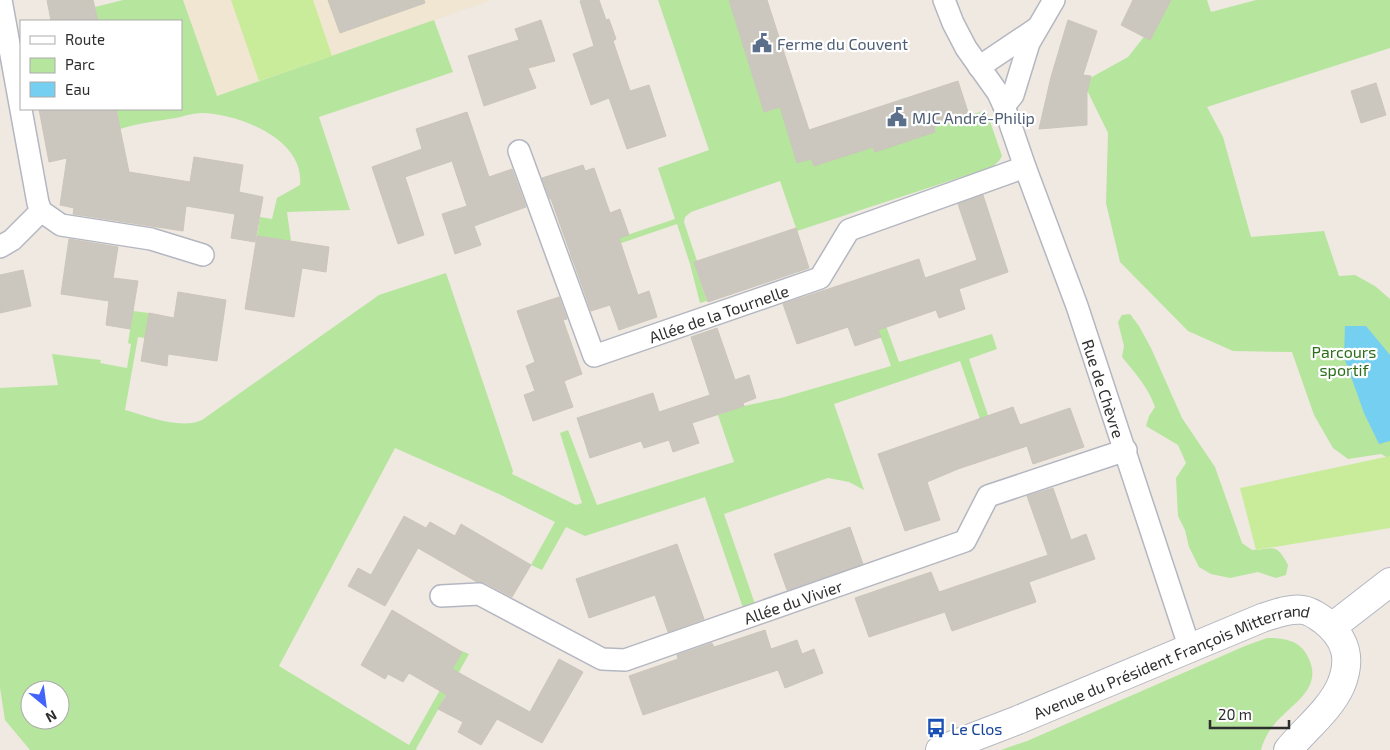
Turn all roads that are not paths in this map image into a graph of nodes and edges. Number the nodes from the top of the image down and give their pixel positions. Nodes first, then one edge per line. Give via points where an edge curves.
1 (1, 0) edge
2 (944, 0) edge
3 (1054, 0) edge
4 (1039, 26) junction
5 (979, 67) junction
6 (20, 104) edge
7 (1004, 106) junction
8 (21, 110) edge
9 (519, 151) dead end
10 (1025, 167) junction
11 (41, 211) junction
12 (0, 247) edge
13 (202, 255) dead end
14 (1126, 450) junction
15 (1390, 582) edge
16 (441, 596) dead end
17 (1332, 627) junction
18 (1190, 649) junction
19 (940, 750) edge
20 (1288, 750) edge

1 - 6 street
2 - 5 street, Rue de Chèvre via 966,48
3 - 4 street
4 - 5 street
4 - 7 street via 1029,44 1013,95
5 - 7 street, Rue de Chèvre
7 - 10 street, Rue de Chèvre
8 - 11 street
9 - 10 street, Allée de la Tournelle via 594,356 820,278 848,230
10 - 14 street, Rue de Chèvre
11 - 12 street via 12,240
11 - 13 street via 61,225 151,239
14 - 16 street, Allée du Vivier via 988,496 965,541 624,660 602,659 479,594
14 - 18 street, Rue de Chèvre
15 - 17 street, Avenue du Président François Mitterrand
17 - 18 street, Avenue du Président François Mitterrand via 1315,614 1290,610 1262,618
17 - 20 street via 1345,645 1345,671 1341,684 1333,699
18 - 19 street, Avenue du Président François Mitterrand

